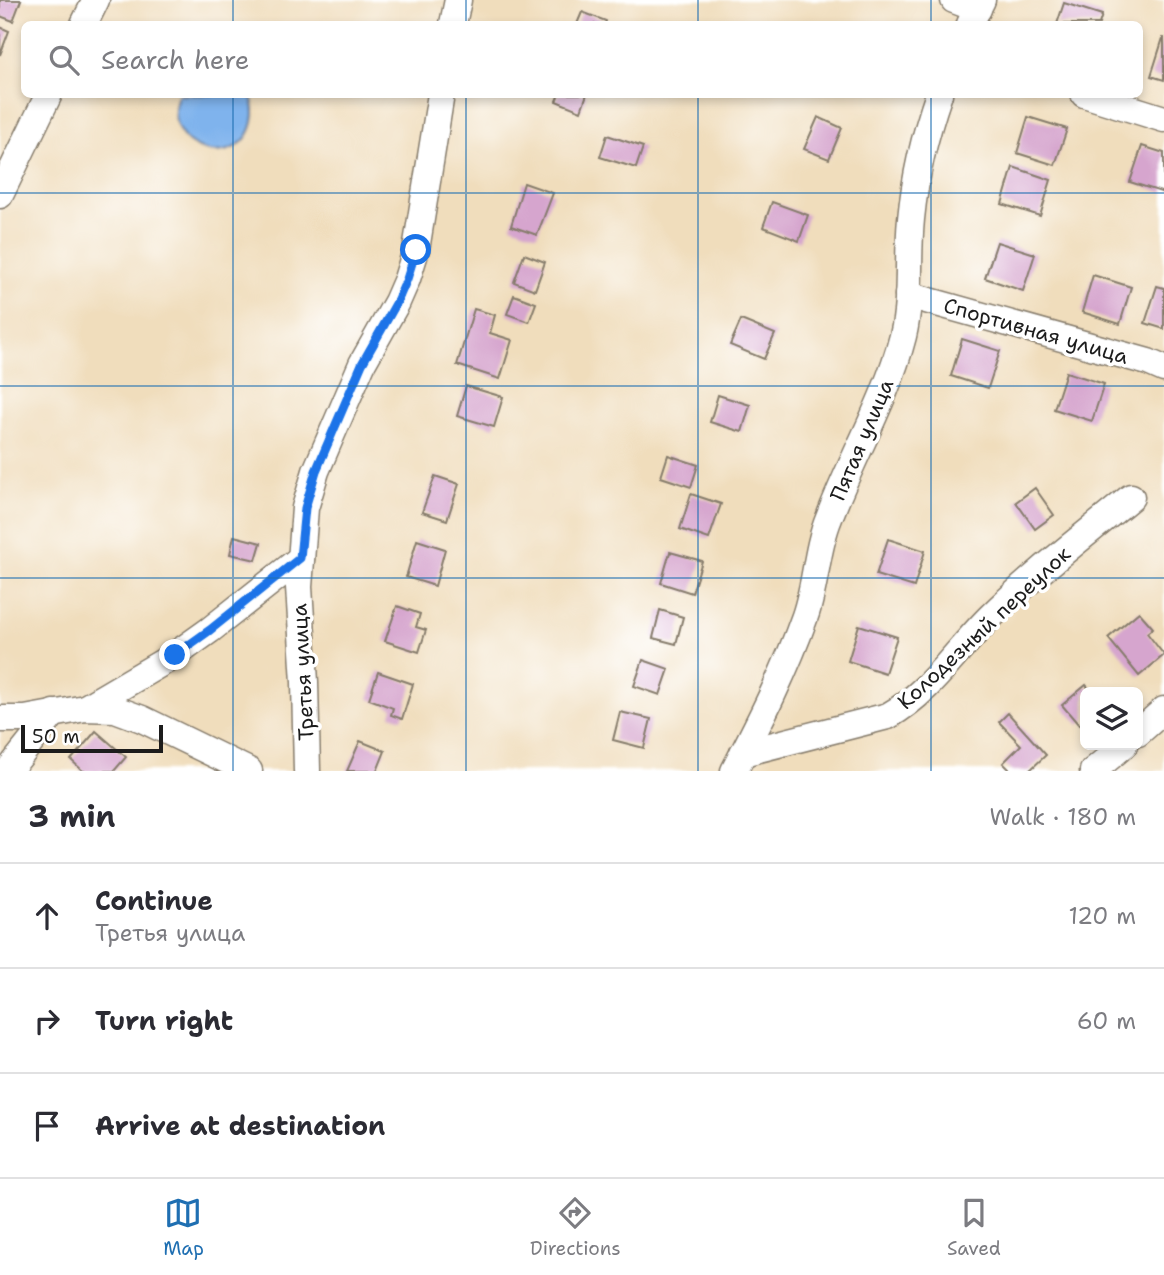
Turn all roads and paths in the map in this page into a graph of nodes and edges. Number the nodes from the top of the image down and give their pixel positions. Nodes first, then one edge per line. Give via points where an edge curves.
1 (96, 0) edge
2 (458, 0) edge
3 (86, 21) edge
4 (454, 21) edge
5 (47, 98) edge
6 (440, 98) edge
7 (938, 98) edge
8 (1096, 98) edge
9 (1164, 120) edge
10 (0, 195) edge
11 (908, 295) junction
12 (1164, 369) edge
13 (1131, 497) dead end
14 (300, 558) junction
15 (85, 708) junction
16 (1164, 710) edge
17 (54, 713) junction
18 (0, 719) edge
19 (1143, 729) edge
20 (1118, 750) edge
21 (739, 762) edge
22 (8, 771) edge
23 (249, 771) edge
24 (307, 771) edge
25 (1093, 771) edge

1 - 3 street
2 - 4 street
5 - 10 street
6 - 14 street, Третья улица via 416,250 402,291 362,364 316,471 305,508
7 - 11 street, Пятая улица via 911,218
8 - 9 street
11 - 12 street, Спортивная улица
11 - 21 street, Пятая улица via 894,365 827,521 806,613
13 - 21 street, Колодезный переулок via 990,617 905,706 888,716
14 - 15 street via 175,655
14 - 24 street, Третья улица
15 - 17 street
15 - 23 street via 115,709 142,719
16 - 19 street
17 - 18 street
17 - 22 street
20 - 25 street

